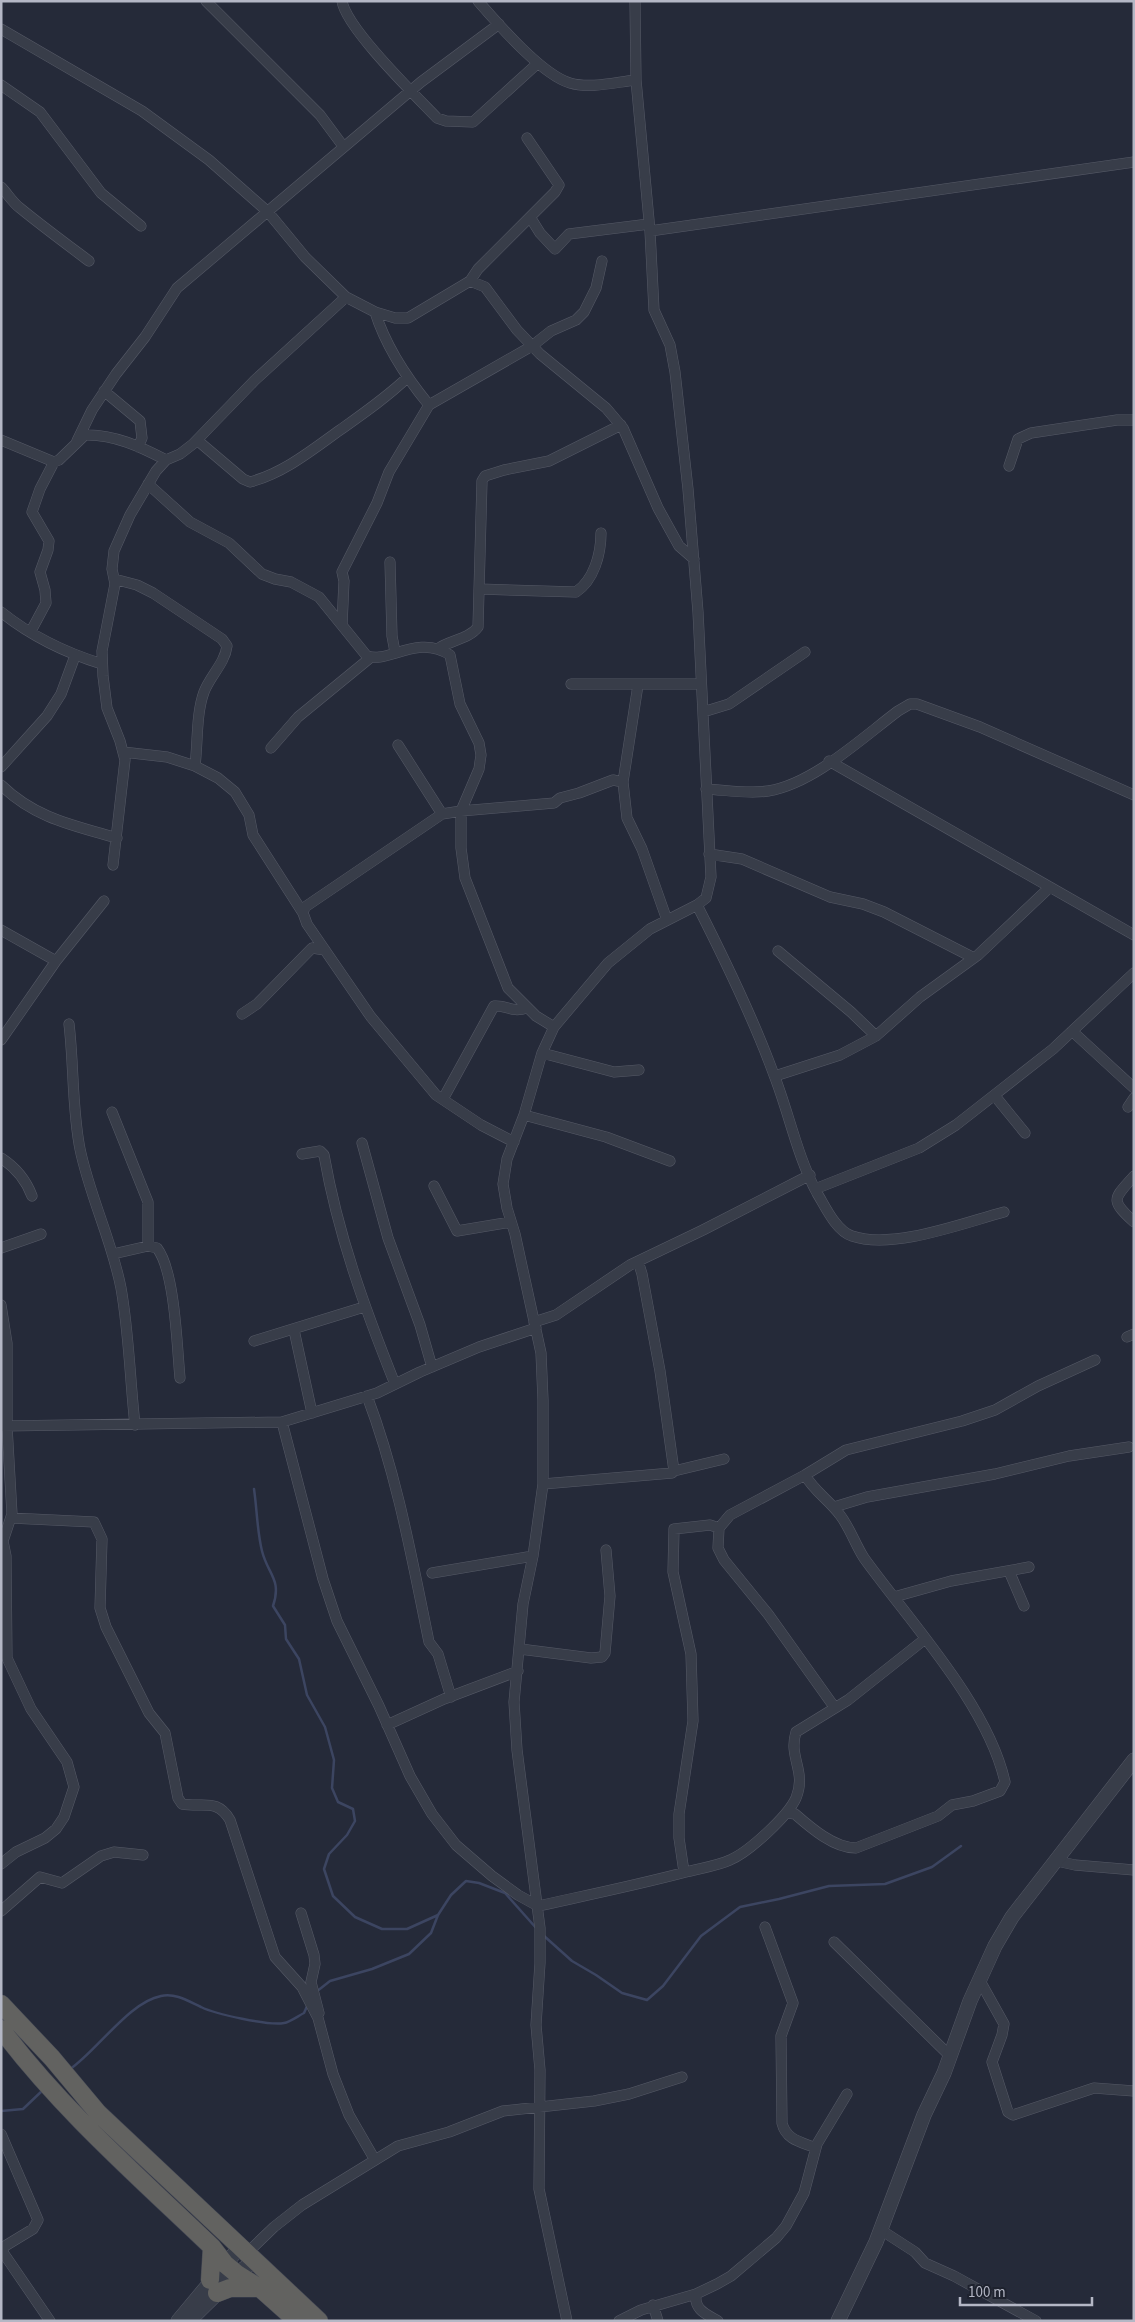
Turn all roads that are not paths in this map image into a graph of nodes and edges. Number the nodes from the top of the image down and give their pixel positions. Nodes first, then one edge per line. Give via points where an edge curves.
1 (206, 1) edge
2 (342, 1) edge
3 (478, 1) edge
4 (635, 1) edge
5 (499, 24) junction
6 (1, 29) edge
7 (538, 63) junction
8 (636, 80) junction
9 (1, 86) edge
10 (411, 91) junction
11 (527, 138) dead end
12 (343, 146) junction
13 (1134, 162) edge
14 (1, 187) edge
15 (268, 212) junction
16 (530, 217) junction
17 (141, 226) dead end
18 (649, 227) junction
19 (89, 261) dead end
20 (602, 261) dead end
21 (470, 281) junction
22 (346, 297) junction
23 (375, 312) junction
24 (532, 346) junction
25 (408, 377) junction
26 (104, 391) junction
27 (429, 405) junction
28 (1134, 420) edge
29 (621, 425) junction
30 (1, 440) edge
31 (197, 440) junction
32 (77, 441) junction
33 (138, 447) junction
34 (166, 460) junction
35 (54, 462) junction
36 (1009, 466) dead end
37 (148, 484) junction
38 (601, 533) dead end
39 (694, 559) junction
40 (390, 562) dead end
41 (114, 579) junction
42 (479, 589) junction
43 (1, 612) edge
44 (342, 625) junction
45 (31, 632) junction
46 (439, 648) junction
47 (395, 652) junction
48 (805, 652) dead end
49 (75, 656) junction
50 (370, 658) junction
51 (102, 664) junction
52 (571, 684) dead end
53 (701, 684) junction
54 (638, 685) junction
55 (703, 712) junction
56 (398, 746) dead end
57 (271, 748) dead end
58 (123, 752) junction
59 (829, 761) junction
60 (195, 766) junction
61 (1, 767) edge
62 (622, 782) junction
63 (1, 785) edge
64 (706, 789) junction
65 (1134, 795) edge
66 (461, 810) junction
67 (442, 814) junction
68 (117, 838) junction
69 (710, 854) junction
70 (113, 865) dead end
71 (1049, 888) junction
72 (104, 901) dead end
73 (697, 905) junction
74 (303, 913) junction
75 (667, 920) junction
76 (1, 930) edge
77 (1134, 935) edge
78 (325, 950) junction
79 (778, 951) dead end
80 (974, 958) junction
81 (56, 961) junction
82 (1134, 973) edge
83 (528, 1008) junction
84 (242, 1014) dead end
85 (69, 1024) dead end
86 (554, 1027) junction
87 (1072, 1031) junction
88 (876, 1036) junction
89 (1, 1040) edge
90 (542, 1053) junction
91 (639, 1070) dead end
92 (775, 1076) junction
93 (1134, 1088) edge
94 (995, 1096) junction
95 (443, 1099) junction
96 (112, 1112) dead end
97 (524, 1115) junction
98 (1025, 1133) dead end
99 (514, 1142) junction
100 (362, 1143) dead end
101 (302, 1154) dead end
102 (1, 1158) edge
103 (670, 1161) dead end
104 (810, 1175) junction
105 (1134, 1176) edge
106 (434, 1186) dead end
107 (815, 1188) junction
108 (32, 1196) dead end
109 (1004, 1212) dead end
110 (511, 1222) junction
111 (1134, 1222) edge
112 (41, 1234) dead end
113 (148, 1246) junction
114 (1, 1248) edge
115 (113, 1254) junction
116 (638, 1261) junction
117 (1, 1305) edge
118 (364, 1307) junction
119 (535, 1325) junction
120 (294, 1330) junction
121 (254, 1342) dead end
122 (1095, 1360) dead end
123 (432, 1367) junction
124 (180, 1378) dead end
125 (395, 1384) junction
126 (367, 1396) junction
127 (312, 1413) junction
128 (282, 1422) junction
129 (135, 1425) junction
130 (4, 1426) edge
131 (1129, 1447) dead end
132 (724, 1459) dead end
133 (674, 1471) junction
134 (806, 1475) junction
135 (543, 1484) junction
136 (834, 1507) junction
137 (11, 1518) junction
138 (715, 1531) junction
139 (606, 1550) dead end
140 (533, 1556) junction
141 (1028, 1567) dead end
142 (1008, 1571) junction
143 (432, 1573) dead end
144 (894, 1598) junction
145 (1024, 1606) dead end
146 (925, 1639) junction
147 (520, 1649) junction
148 (518, 1671) junction
149 (451, 1696) junction
150 (835, 1708) junction
151 (387, 1725) junction
152 (1134, 1760) edge
153 (788, 1813) junction
154 (143, 1855) dead end
155 (1056, 1861) junction
156 (1, 1864) edge
157 (1134, 1870) edge
158 (684, 1872) junction
159 (538, 1906) junction
160 (1, 1911) edge
161 (301, 1913) dead end
162 (765, 1927) dead end
163 (834, 1942) dead end
164 (980, 1981) junction
165 (306, 1984) junction
166 (1, 2004) edge
167 (1, 2029) edge
168 (950, 2056) junction
169 (682, 2077) dead end
170 (1134, 2091) edge
171 (847, 2094) dead end
172 (540, 2108) junction
173 (1, 2134) edge
174 (816, 2148) junction
175 (375, 2160) junction
176 (881, 2230) junction
177 (212, 2247) junction
178 (247, 2254) junction
179 (231, 2269) junction
180 (214, 2286) junction
181 (261, 2289) junction
182 (696, 2294) junction
183 (653, 2305) junction
184 (50, 2321) edge
185 (178, 2321) edge
186 (189, 2321) edge
187 (297, 2321) edge
188 (319, 2321) edge
189 (566, 2321) edge
190 (619, 2321) edge
191 (658, 2321) edge
192 (718, 2321) edge
193 (838, 2321) edge
194 (1036, 2321) edge

1 - 12 street via 320,114
2 - 10 street via 356,28
3 - 5 street
4 - 8 street
5 - 7 street
5 - 10 street
6 - 15 street via 142,111 209,160
7 - 8 street via 553,76 571,84
7 - 10 street via 473,122 437,118
8 - 18 street
9 - 17 street via 40,112 102,193
10 - 12 street
11 - 16 street via 559,185
12 - 15 street
13 - 18 street
14 - 19 street via 19,208
15 - 22 street via 305,257
15 - 26 street via 240,232 177,288
16 - 18 street via 555,249 569,234
16 - 21 street
18 - 39 street via 654,310 670,345 675,372
20 - 24 street via 596,288 584,312
21 - 23 street via 408,318
21 - 24 street via 485,287
22 - 23 street
22 - 31 street via 255,380
23 - 25 street via 380,330
24 - 27 street
24 - 29 street via 606,408
25 - 27 street
25 - 31 street via 386,398 306,455 259,480 250,482 243,479
26 - 32 street
26 - 33 street via 140,421 142,438
27 - 44 street via 389,472 342,572
28 - 36 street via 1031,433 1018,439
29 - 39 street via 658,508 679,546
29 - 42 street via 549,461 485,476 482,481
30 - 35 street
31 - 34 street via 180,454
32 - 33 street via 85,435 98,435
32 - 35 street
33 - 34 street
34 - 37 street
35 - 45 street via 32,512 49,540 40,572 46,603
37 - 41 street via 114,551
37 - 44 street via 190,522 229,543 262,574 291,582 318,597
38 - 42 street via 601,546 592,573 576,592
39 - 53 street
40 - 47 street
41 - 51 street
41 - 60 street via 153,593 222,639 227,646 200,705
42 - 46 street via 478,627 473,634
43 - 45 street
44 - 50 street
45 - 49 street
46 - 47 street via 409,648
46 - 66 street via 450,655 460,704 481,755 479,770
47 - 50 street
48 - 55 street via 729,704
49 - 51 street
49 - 61 street via 61,694 47,716
50 - 57 street via 298,718
51 - 58 street via 107,708
52 - 54 street
53 - 54 street
53 - 55 street
54 - 62 street
55 - 64 street
56 - 67 street
58 - 60 street via 167,757
58 - 68 street via 125,760
59 - 64 street via 788,785 768,791
59 - 65 street via 898,711 917,704 980,727
59 - 71 street
60 - 74 street via 235,792 249,815 253,835
62 - 66 street via 613,780 554,803
62 - 75 street via 628,818
63 - 68 street via 27,807 46,817
64 - 69 street
66 - 67 street
66 - 83 street via 465,878 508,988
67 - 74 street via 305,907
68 - 70 street
69 - 73 street via 711,877 706,898
69 - 80 street via 742,859 830,897 863,904
71 - 77 street
71 - 80 street
72 - 81 street
73 - 75 street
73 - 92 street
74 - 78 street via 306,924
75 - 86 street via 650,929 608,964
76 - 81 street
78 - 84 street via 312,948 257,1004
78 - 95 street via 387,1037
79 - 88 street
80 - 88 street via 920,997
81 - 89 street
82 - 87 street
83 - 86 street
83 - 95 street via 517,1011 502,1005 494,1006
85 - 115 street via 80,1149
86 - 90 street
87 - 93 street
87 - 94 street
88 - 92 street via 840,1055
90 - 91 street via 614,1072
90 - 97 street
92 - 104 street via 792,1132
94 - 98 street
94 - 107 street via 919,1148
95 - 99 street via 481,1125
96 - 113 street via 148,1202
97 - 99 street
97 - 103 street via 606,1137
99 - 110 street via 503,1184
100 - 123 street via 388,1238
101 - 118 street via 320,1151 324,1155 338,1224
102 - 108 street via 22,1176
104 - 107 street
104 - 116 street
105 - 111 street via 1117,1194 1116,1202
106 - 110 street via 457,1231
107 - 109 street via 842,1231 863,1238 914,1237
110 - 119 street
112 - 114 street
113 - 115 street
113 - 124 street via 158,1248 162,1254 170,1285
115 - 129 street via 125,1314
116 - 119 street via 556,1315
116 - 133 street via 660,1371
117 - 130 street via 7,1343
118 - 120 street
118 - 125 street
119 - 123 street
119 - 135 street via 541,1353
120 - 121 street
120 - 127 street
122 - 134 street via 995,1410 846,1450
123 - 125 street
125 - 126 street
126 - 127 street
126 - 149 street via 384,1441 429,1642 438,1654
127 - 128 street
128 - 129 street
128 - 151 street via 337,1621
129 - 130 street
130 - 137 street
131 - 136 street via 867,1497
132 - 133 street
133 - 135 street
134 - 136 street via 810,1484
134 - 138 street via 730,1515
135 - 140 street
136 - 144 street via 863,1556
137 - 156 street via 3,1541 7,1658 31,1709 67,1762 74,1787 67,1810 56,1829
137 - 165 street via 94,1522 99,1528 103,1552 100,1608 106,1627 149,1713 165,1733 178,1798 182,1804 215,1805 226,1813 275,1957
138 - 150 street via 724,1560 768,1614
138 - 158 street via 674,1529 673,1572 690,1654 693,1720 679,1814
139 - 147 street via 610,1596 602,1657
140 - 143 street
140 - 147 street via 523,1604
141 - 142 street
142 - 144 street via 925,1587
142 - 145 street
144 - 146 street
146 - 150 street
146 - 153 street via 981,1720 1003,1771 1005,1782 1000,1791 952,1805 938,1816 856,1848 831,1840 795,1814
147 - 148 street
148 - 149 street
148 - 159 street via 515,1730
149 - 151 street
150 - 153 street via 796,1732 792,1744 800,1781 799,1791
151 - 159 street via 410,1776 441,1828 479,1866
152 - 155 street
153 - 158 street via 731,1860
154 - 160 street via 114,1852 101,1856 62,1883 40,1877
155 - 157 street
155 - 164 street via 1012,1917
158 - 159 street
159 - 172 street via 540,1963 536,2025
161 - 165 street via 316,1964
162 - 174 street via 793,2003 781,2036 784,2132 788,2137
163 - 168 street
164 - 168 street
164 - 170 street via 1004,2024 992,2062 1008,2112 1013,2115 1094,2088
165 - 175 street via 333,2074 346,2107
166 - 178 highway via 98,2113
167 - 177 highway via 57,2096
168 - 176 street
169 - 172 street via 629,2094
171 - 174 street
172 - 175 street via 496,2114 398,2146
172 - 189 street via 539,2189
173 - 184 street via 38,2220 35,2226 4,2246 2,2251
174 - 182 street via 804,2193 786,2226 766,2248 731,2276
175 - 178 street via 302,2205
176 - 193 street
176 - 194 street via 915,2252 925,2264 954,2276
177 - 179 highway
177 - 180 highway
178 - 179 street
178 - 179 street
178 - 188 highway
179 - 180 street
179 - 181 highway
180 - 181 highway
180 - 185 street
180 - 186 street
181 - 187 highway
182 - 183 street
182 - 192 street via 698,2308
183 - 190 street
183 - 191 street

